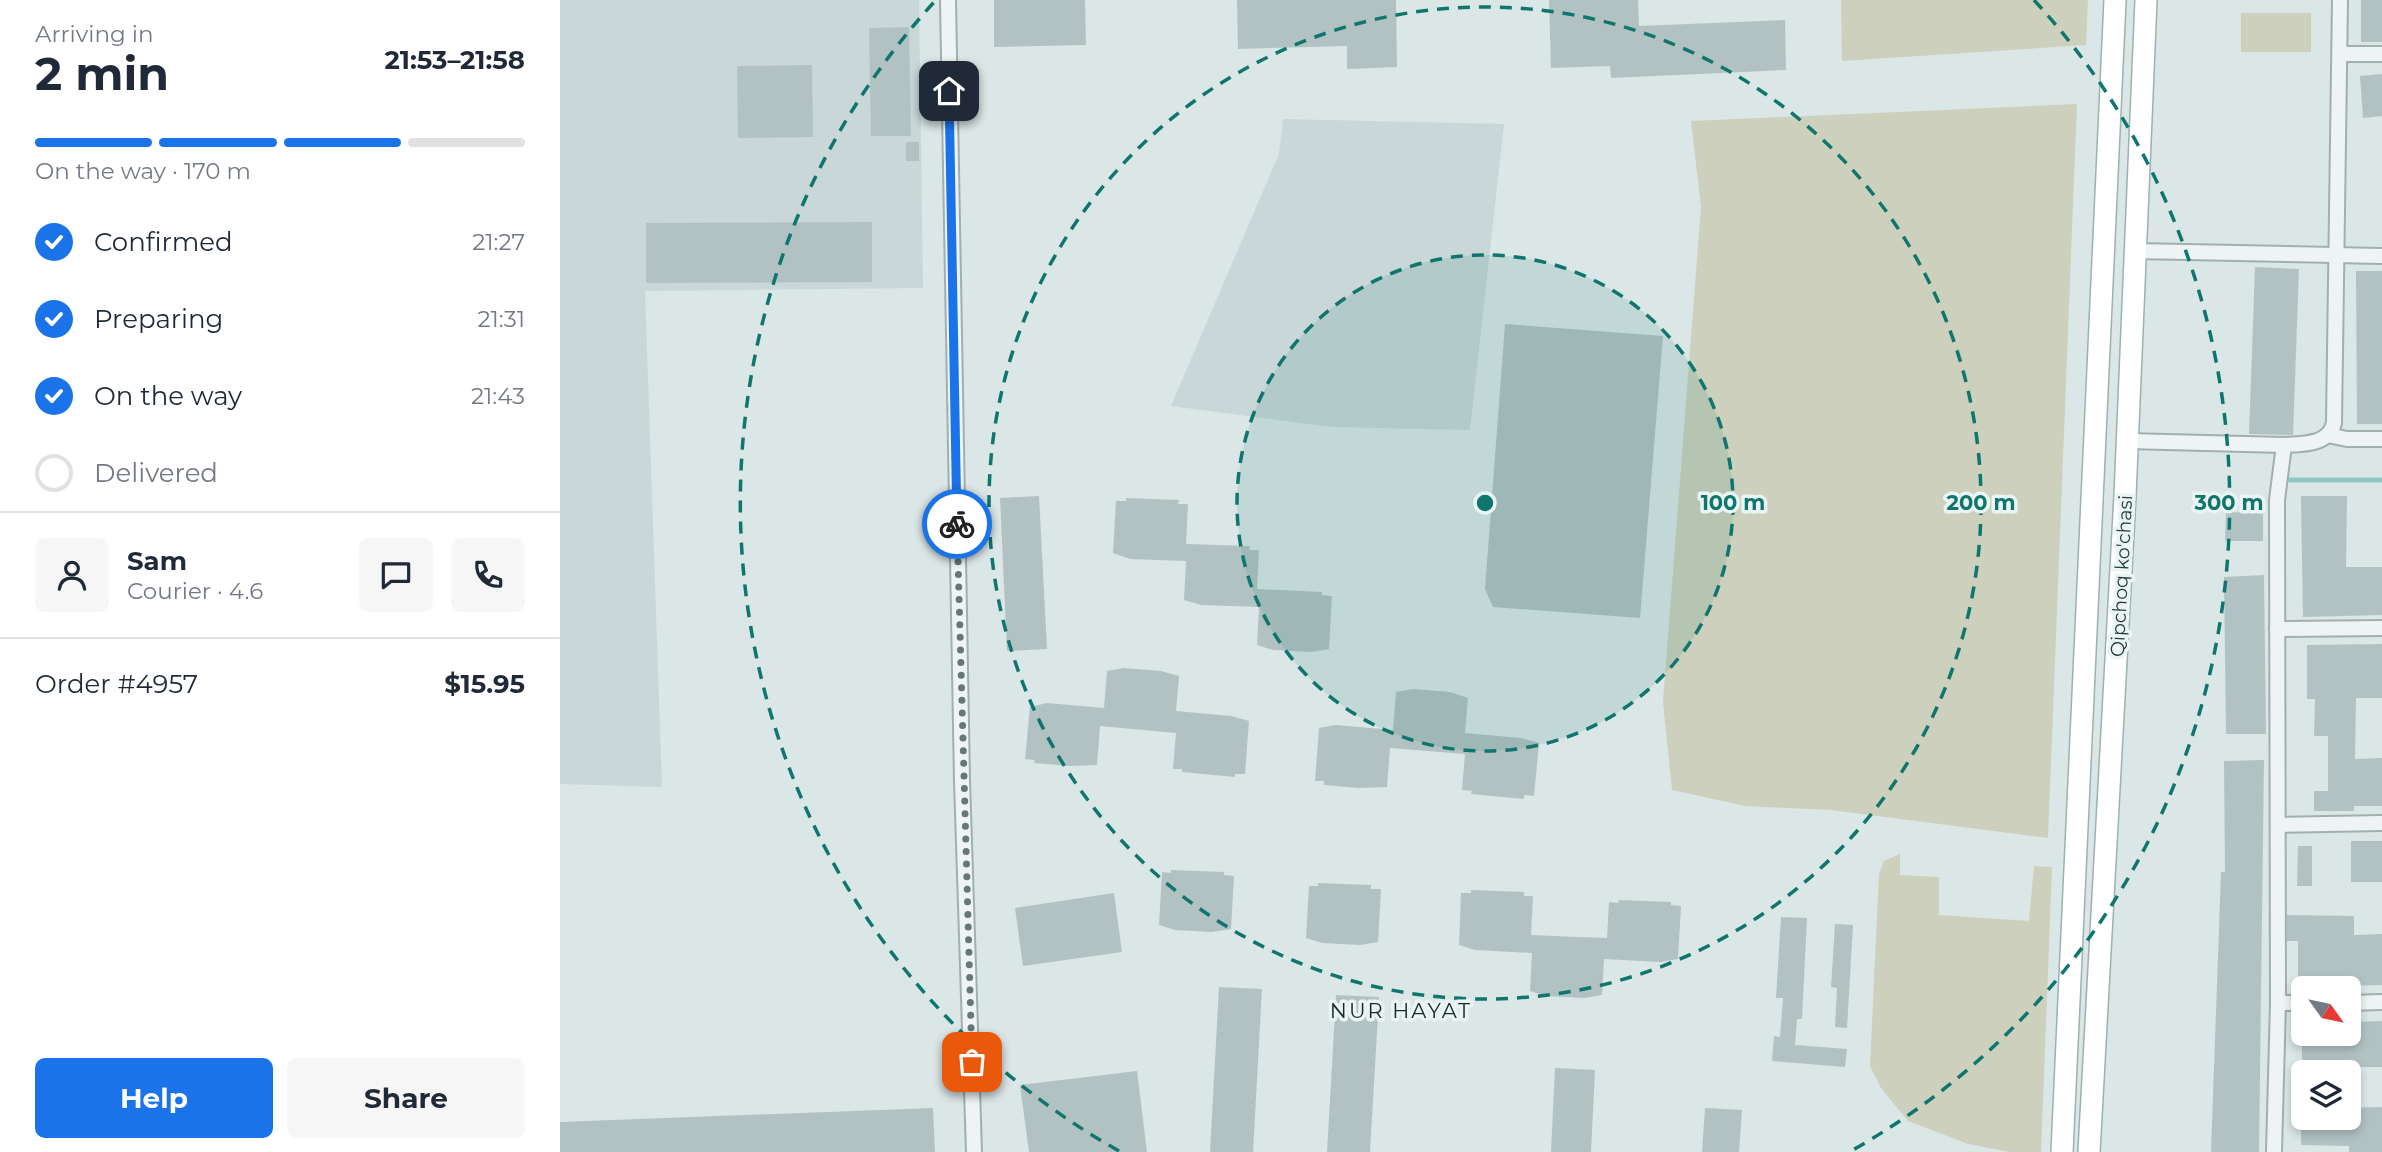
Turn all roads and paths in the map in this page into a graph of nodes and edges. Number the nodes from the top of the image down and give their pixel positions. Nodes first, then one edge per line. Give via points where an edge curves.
1 (948, 0) edge
2 (2115, 0) edge
3 (2146, 0) edge
4 (2340, 0) edge
5 (2340, 54) junction
6 (2382, 54) edge
7 (2135, 251) junction
8 (2335, 256) junction
9 (2382, 256) edge
10 (2328, 435) junction
11 (2382, 439) edge
12 (2127, 441) junction
13 (2284, 445) junction
14 (2125, 496) junction
15 (2092, 497) junction
16 (2382, 628) edge
17 (2277, 629) junction
18 (2382, 823) edge
19 (2278, 825) junction
20 (2382, 1002) edge
21 (2278, 1003) junction
22 (2291, 1003) edge
23 (2361, 1003) edge
24 (974, 1152) edge
25 (2062, 1152) edge
26 (2089, 1152) edge
27 (2274, 1152) edge

1 - 24 street via 962,781
2 - 15 main road, Qipchoq ko'chasi
3 - 7 main road, Qipchoq ko'chasi
4 - 5 street
5 - 6 street
5 - 8 street
7 - 8 street
7 - 12 main road, Qipchoq ko'chasi
8 - 9 street
8 - 10 street via 2334,423
10 - 11 street
10 - 13 street
12 - 13 street
12 - 14 main road, Qipchoq ko'chasi
13 - 17 street via 2279,479
14 - 15 main road via 2109,484
14 - 26 main road, Qipchoq ko'chasi
15 - 25 main road, Qipchoq ko'chasi
16 - 17 street
17 - 19 street
18 - 19 street
19 - 21 street
20 - 23 street
21 - 22 street
21 - 27 street

